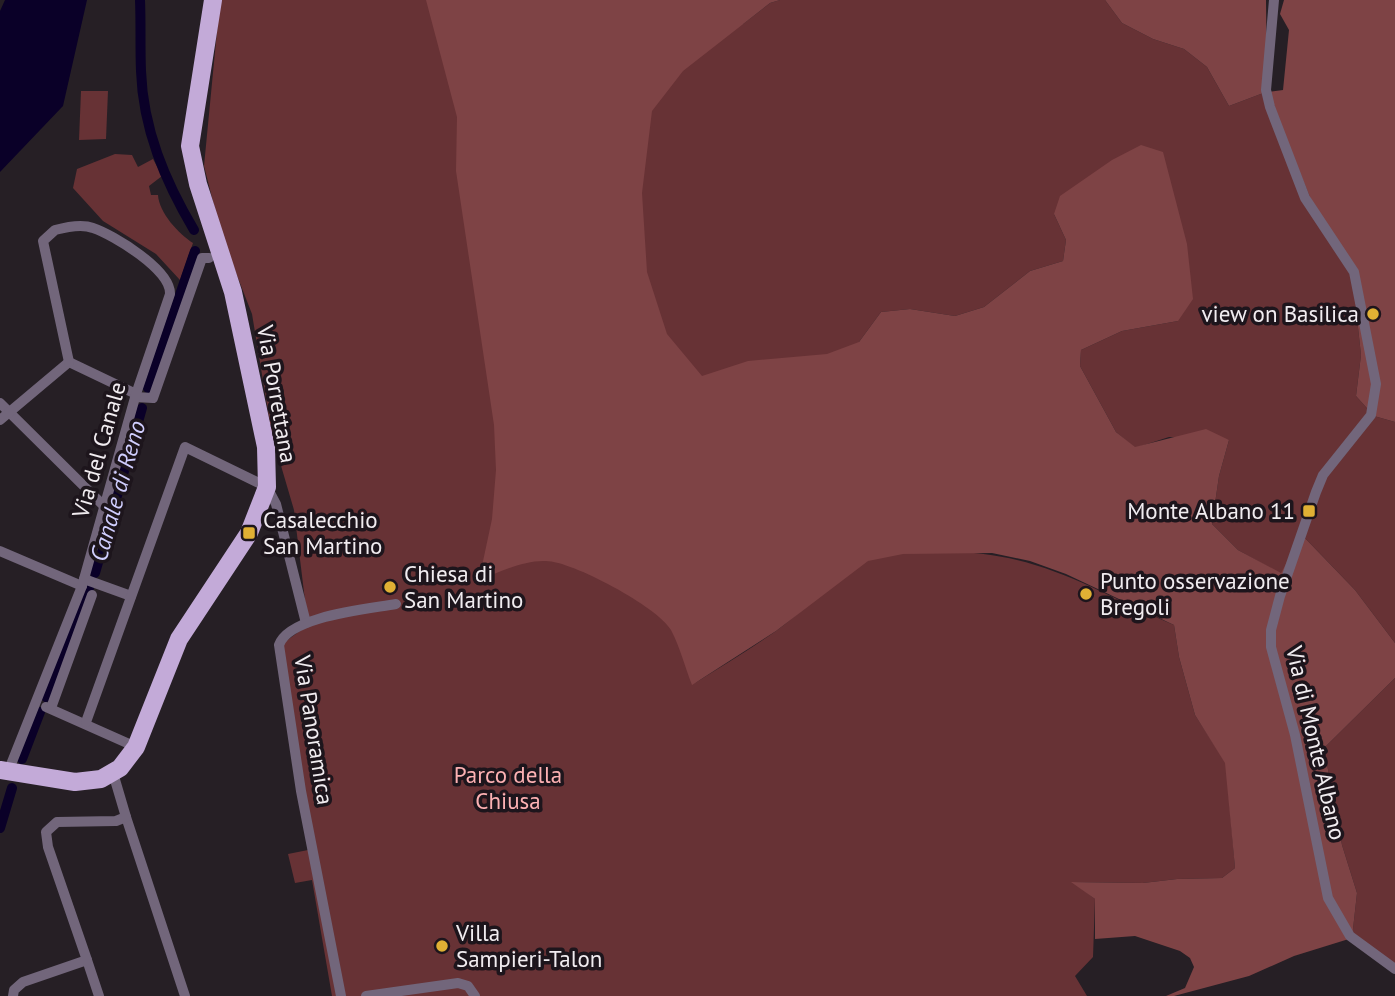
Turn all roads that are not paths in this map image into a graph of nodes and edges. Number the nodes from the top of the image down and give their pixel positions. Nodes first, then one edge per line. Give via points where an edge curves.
1 (213, 0) edge
2 (1274, 0) edge
3 (209, 258) dead end
4 (69, 362) junction
5 (135, 395) junction
6 (0, 403) edge
7 (10, 413) junction
8 (0, 421) edge
9 (267, 487) junction
10 (105, 507) junction
11 (0, 551) edge
12 (83, 583) junction
13 (92, 595) dead end
14 (131, 596) junction
15 (396, 604) dead end
16 (306, 623) junction
17 (37, 703) junction
18 (51, 708) junction
19 (86, 722) junction
20 (136, 747) junction
21 (4, 771) edge
22 (113, 773) junction
23 (126, 817) junction
24 (87, 960) junction
25 (1395, 969) edge
26 (13, 996) edge
27 (99, 996) edge
28 (185, 996) edge
29 (341, 996) edge
30 (366, 996) edge
31 (475, 996) edge

1 - 9 main road, Via Porrettana via 190,146 233,292 266,447
2 - 25 street, Via di Monte Albano via 1266,90 1270,107 1305,198 1354,272 1377,384 1371,415 1330,465 1315,492 1280,596 1271,630 1272,647 1328,898 1350,936
3 - 5 street via 202,258 153,398
4 - 5 street
4 - 5 street, Via del Canale via 43,246 45,237 55,230 93,228 150,263 169,283 170,293
4 - 7 street
5 - 10 street, Via del Canale
6 - 7 street
7 - 8 street
7 - 10 street
9 - 14 street via 185,447
9 - 16 street, Via Panoramica via 276,504
9 - 20 main road, Via Porrettana via 249,533 179,639
10 - 12 street, Via del Canale
11 - 12 street
12 - 14 street
12 - 17 street, Via del Canale
13 - 18 street
14 - 19 street
15 - 16 street
16 - 29 street, Via Panoramica via 286,633 279,650
17 - 18 street
17 - 21 street, Via del Canale
18 - 19 street
19 - 20 street
20 - 22 main road, Via Porrettana
21 - 22 main road via 75,782 95,781
22 - 23 street
23 - 24 street via 53,823 46,832
23 - 28 street
24 - 26 street via 23,982
24 - 27 street
30 - 31 street via 458,983 468,986

